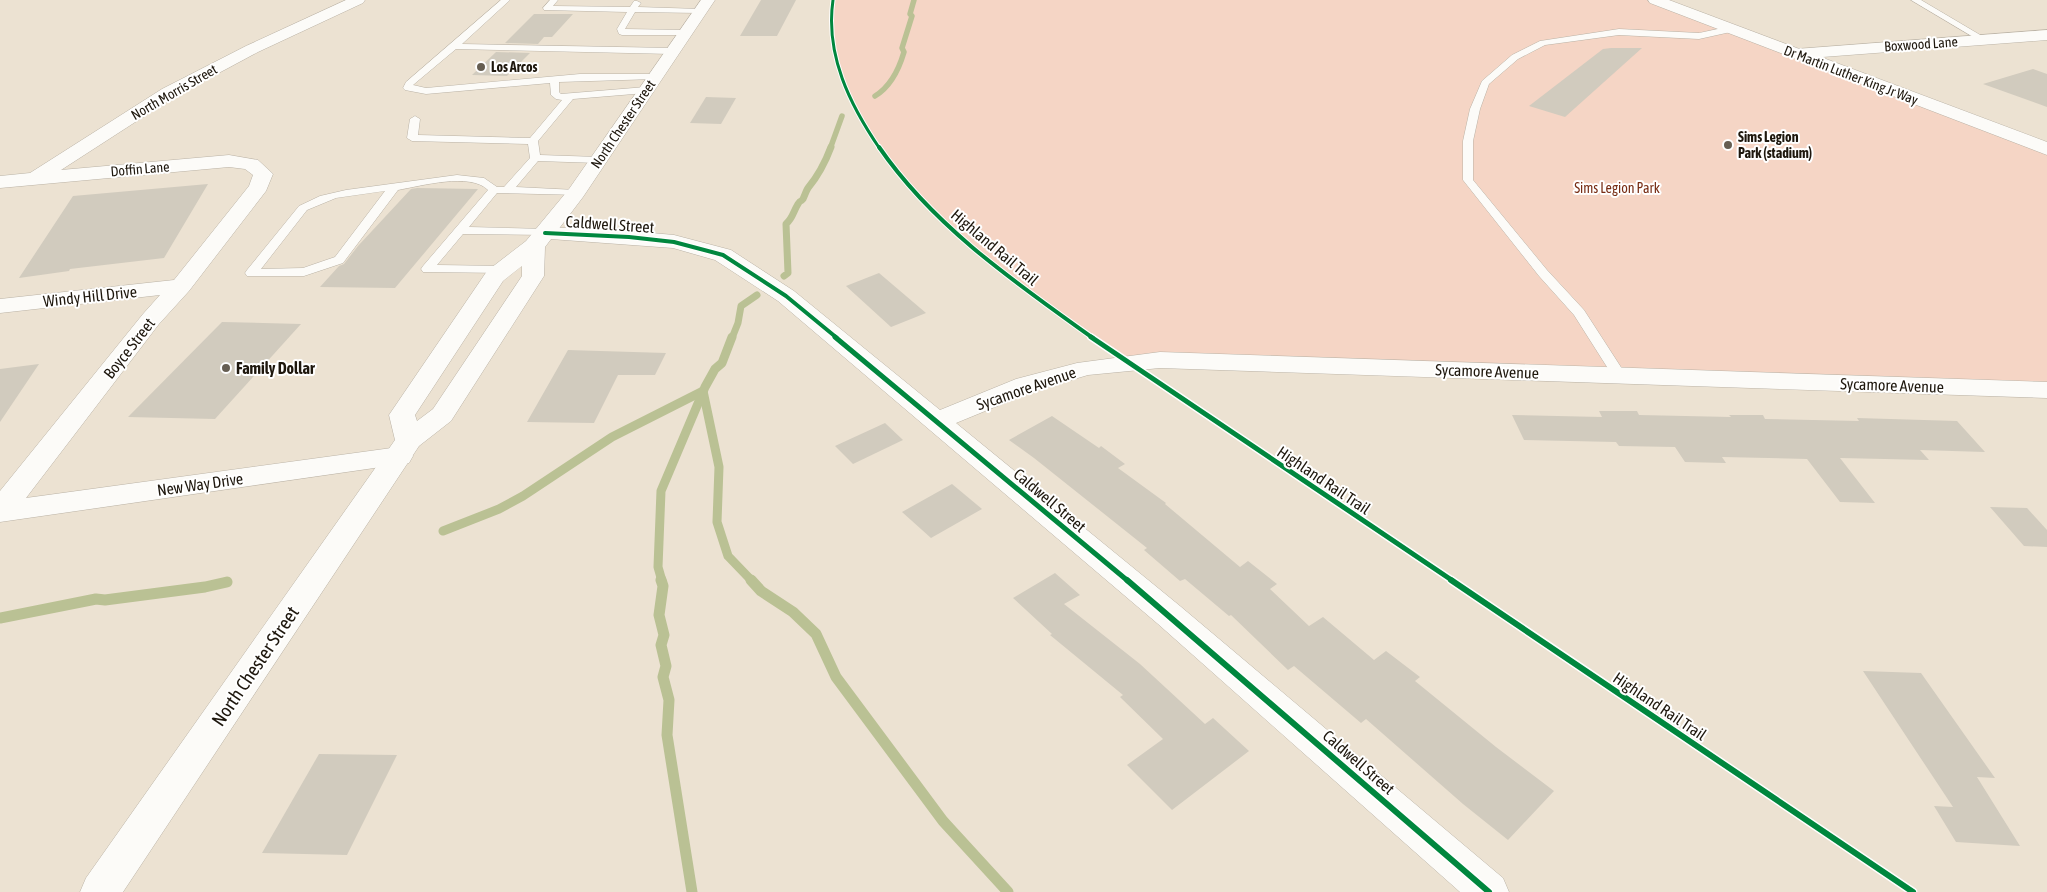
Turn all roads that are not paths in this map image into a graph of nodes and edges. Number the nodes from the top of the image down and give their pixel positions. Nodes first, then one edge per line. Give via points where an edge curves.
1 (358, 0) edge
2 (506, 0) edge
3 (554, 0) edge
4 (639, 0) edge
5 (1656, 0) edge
6 (1916, 0) edge
7 (704, 5) edge
8 (632, 9) junction
9 (1732, 29) junction
10 (684, 34) junction
11 (2047, 34) edge
12 (1984, 39) junction
13 (454, 46) junction
14 (672, 51) junction
15 (1796, 54) junction
16 (555, 78) junction
17 (650, 83) junction
18 (570, 96) junction
19 (415, 120) dead end
20 (532, 141) junction
21 (2047, 149) edge
22 (535, 158) junction
23 (598, 160) junction
24 (33, 179) junction
25 (260, 187) joint
26 (394, 187) junction
27 (3, 190) edge
28 (494, 190) junction
29 (507, 190) junction
30 (576, 193) junction
31 (461, 230) junction
32 (540, 239) junction
33 (504, 270) junction
34 (181, 286) junction
35 (0, 306) edge
36 (1619, 375) junction
37 (2047, 390) edge
38 (936, 421) junction
39 (404, 448) junction
40 (0, 512) edge
41 (100, 892) edge
42 (1489, 892) edge

1 - 24 street, North Morris Street via 252,49 168,93
2 - 13 lane
3 - 8 lane via 548,8
4 - 8 lane
5 - 9 street, Dr Martin Luther King Jr Way
6 - 12 lane
7 - 8 lane
7 - 10 street, North Chester Street
8 - 10 lane via 622,32
9 - 15 street, Dr Martin Luther King Jr Way
9 - 36 lane via 1699,36 1619,32 1543,43 1514,56 1485,83 1475,109 1468,141 1468,180 1579,313
10 - 14 street, North Chester Street
11 - 12 street, Boxwood Lane
12 - 15 street, Boxwood Lane
13 - 14 lane
13 - 16 lane via 408,88 426,91
14 - 17 street, North Chester Street
15 - 21 street, Dr Martin Luther King Jr Way
16 - 17 lane via 607,75
16 - 18 lane via 555,95
17 - 18 lane
17 - 23 street, North Chester Street
18 - 20 lane
19 - 20 lane via 412,138
20 - 22 lane
22 - 23 lane
22 - 29 lane
23 - 30 street, North Chester Street
24 - 25 street, Doffin Lane via 229,161 252,164 263,174
24 - 27 street, Doffin Lane
25 - 34 street, Boyce Street
26 - 26 lane via 313,202 304,208 251,273 304,272 339,260
26 - 28 lane via 431,180 479,180
28 - 29 lane
28 - 31 lane
29 - 30 lane
30 - 32 street, North Chester Street
31 - 32 lane
31 - 33 lane via 428,269
32 - 33 street, North Chester Street
32 - 38 street, Caldwell Street via 656,240 723,254 786,296
32 - 39 street, North Chester Street via 534,276 442,415
33 - 39 street, North Chester Street via 495,276 402,415
34 - 35 street, Windy Hill Drive
34 - 40 street, Boyce Street via 151,319
36 - 37 street, Sycamore Avenue
36 - 38 street, Sycamore Avenue via 1160,360 1086,368 1025,384
38 - 42 street, Caldwell Street via 1169,615
39 - 40 street, New Way Drive
39 - 41 street, North Chester Street

